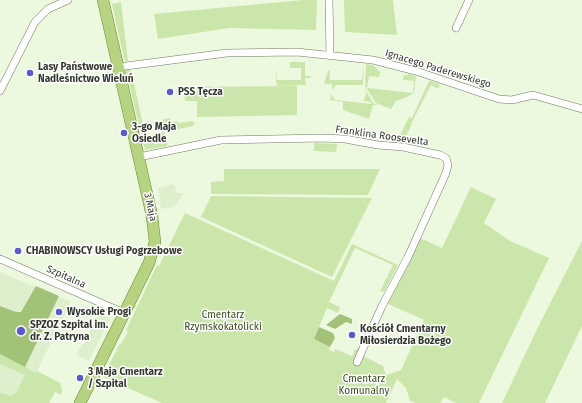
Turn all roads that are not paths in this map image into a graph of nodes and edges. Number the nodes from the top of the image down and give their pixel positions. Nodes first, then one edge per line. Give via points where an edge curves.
1 (68, 0) edge
2 (102, 0) edge
3 (330, 0) edge
4 (469, 0) edge
5 (456, 28) dead end
6 (330, 55) junction
7 (118, 67) junction
8 (0, 91) edge
9 (582, 109) edge
10 (139, 157) junction
11 (0, 259) edge
12 (124, 313) junction
13 (358, 362) dead end
14 (80, 403) edge

1 - 8 street via 48,9 35,22
2 - 7 main road, 3 Maja
3 - 6 street
4 - 5 street
6 - 7 street, Ignacego Paderewskiego via 241,52
6 - 9 street, Ignacego Paderewskiego via 390,64 499,99 512,100 533,96
7 - 10 main road, 3 Maja
10 - 12 main road, 3 Maja via 155,242
10 - 13 street, Franklina Roosevelta via 221,140 322,138 402,147 446,158 446,173
11 - 12 street, Szpitalna
12 - 14 main road, 3 Maja

